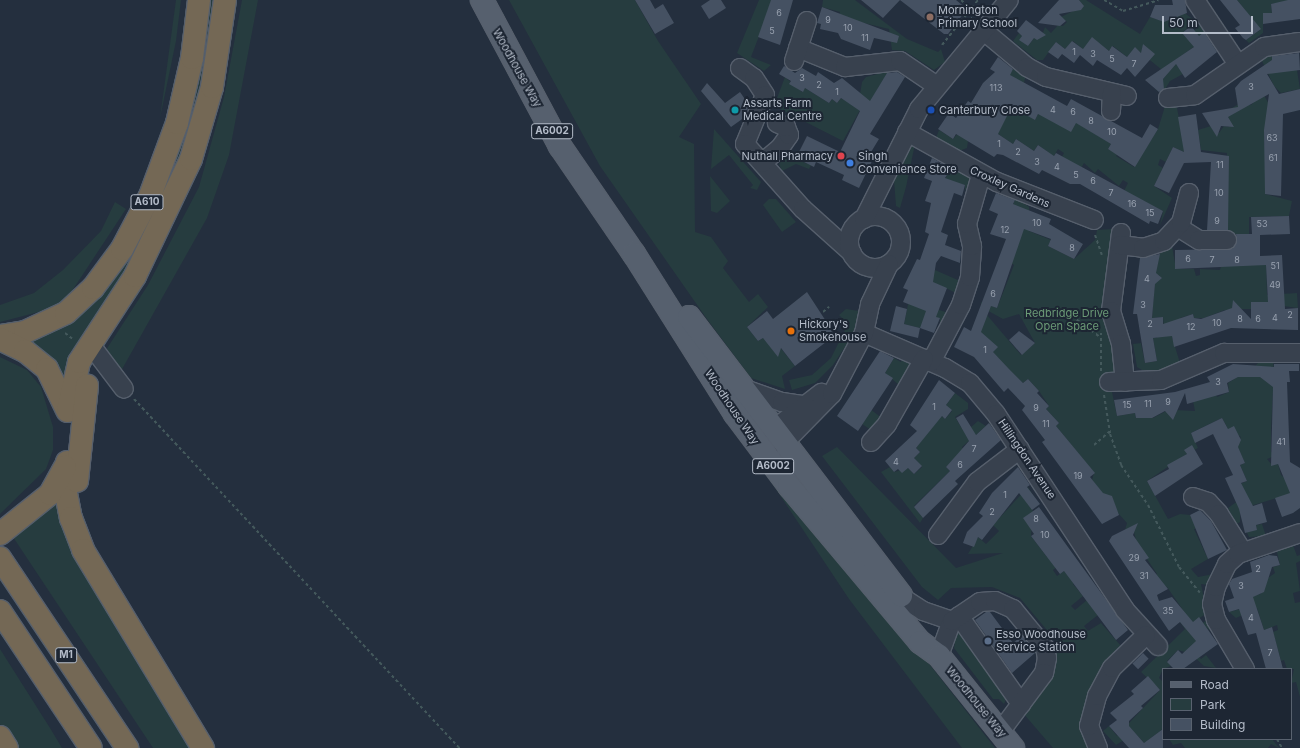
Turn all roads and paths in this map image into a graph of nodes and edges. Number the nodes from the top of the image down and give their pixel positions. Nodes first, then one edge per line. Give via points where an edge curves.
1 (199, 0) edge
2 (225, 0) edge
3 (482, 0) edge
4 (961, 0) edge
5 (978, 0) edge
6 (1009, 0) edge
7 (1104, 0) edge
8 (1158, 0) edge
9 (1195, 0) edge
10 (971, 9) junction
11 (807, 21) dead end
12 (984, 31) junction
13 (1300, 42) edge
14 (942, 45) dead end
15 (1237, 63) junction
16 (740, 68) dead end
17 (937, 86) junction
18 (1168, 98) dead end
19 (1117, 100) dead end
20 (777, 123) dead end
21 (907, 132) junction
22 (762, 158) junction
23 (981, 175) junction
24 (888, 178) junction
25 (1190, 193) dead end
26 (813, 218) junction
27 (888, 220) junction
28 (1094, 220) joint
29 (860, 222) junction
30 (1178, 227) junction
31 (1227, 240) dead end
32 (634, 254) junction
33 (855, 258) junction
34 (1103, 259) dead end
35 (889, 264) junction
36 (870, 304) junction
37 (829, 307) dead end
38 (823, 312) dead end
39 (1072, 316) dead end
40 (54, 319) junction
41 (1101, 328) dead end
42 (864, 333) junction
43 (0, 336) edge
44 (1101, 338) junction
45 (0, 339) edge
46 (91, 348) junction
47 (1300, 352) edge
48 (928, 360) junction
49 (846, 369) junction
50 (1109, 383) junction
51 (742, 388) junction
52 (124, 389) joint
53 (804, 405) junction
54 (68, 411) junction
55 (744, 426) junction
56 (1110, 431) junction
57 (775, 438) junction
58 (871, 442) dead end
59 (1094, 445) dead end
60 (1020, 449) junction
61 (68, 462) junction
62 (1202, 497) dead end
63 (948, 531) dead end
64 (1300, 533) edge
65 (0, 534) edge
66 (1243, 552) junction
67 (1, 560) edge
68 (106, 583) junction
69 (903, 598) junction
70 (1212, 599) junction
71 (0, 611) edge
72 (956, 618) junction
73 (907, 625) junction
74 (939, 656) junction
75 (1240, 667) edge
76 (1021, 704) junction
77 (0, 737) edge
78 (1006, 740) edge
79 (8, 748) edge
80 (91, 748) edge
81 (127, 748) edge
82 (203, 748) edge
83 (460, 748) edge
84 (1098, 748) edge

1 - 40 highway, A610 via 186,92 150,196 106,271 80,301
2 - 46 highway, A610 via 212,87 191,159 157,235
3 - 32 main road, Woodhouse Way / A6002 via 560,146
4 - 10 path
5 - 10 path
6 - 12 street
7 - 8 path via 1123,11
9 - 15 street
10 - 14 path
11 - 17 street via 796,54 846,67 900,61
12 - 17 street
12 - 19 street via 1028,67 1046,77
13 - 15 street via 1264,47
15 - 18 street via 1195,95
16 - 22 street via 754,78 765,95 745,144
17 - 21 street
20 - 22 street via 786,127 789,135
21 - 23 street, Croxley Gardens
21 - 24 street
22 - 26 street
23 - 28 street, Croxley Gardens via 1071,222
23 - 48 street via 968,224 972,246 970,277 961,305
24 - 27 street
24 - 29 street
25 - 30 street
26 - 29 street via 834,225
26 - 33 street
27 - 29 street via 874,216
27 - 35 street via 900,238 898,255
28 - 34 path via 1091,227
29 - 33 street via 850,236
30 - 31 street via 1199,240
30 - 50 street via 1153,246 1121,239 1111,311 1121,344
32 - 51 main road, Woodhouse Way / A6002 via 694,324
32 - 55 main road, Woodhouse Way / A6002
33 - 35 street via 876,268
33 - 36 street
35 - 36 street
36 - 42 street
37 - 38 path
39 - 44 path
40 - 43 highway, A610 via 25,332
40 - 46 path
41 - 44 path
42 - 48 street, Hillingdon Avenue
42 - 49 street
44 - 50 path
45 - 54 highway via 25,351 47,369
46 - 52 street
46 - 54 highway, A610 via 72,384
46 - 68 highway via 77,496 83,530
47 - 50 street via 1224,353 1162,380
48 - 58 street via 890,432
48 - 60 street, Hillingdon Avenue via 970,383
49 - 53 street
49 - 57 street via 832,394
50 - 56 path
51 - 53 street via 782,402
51 - 57 main road, Woodhouse Way / A6002
52 - 83 path
53 - 57 street
54 - 61 highway
55 - 57 main road
55 - 73 main road, Woodhouse Way / A6002 via 789,486
56 - 59 path
56 - 70 path via 1121,465 1148,505 1179,567 1201,594
57 - 69 main road, Woodhouse Way / A6002
57 - 73 main road, A6002
60 - 63 street via 977,482
60 - 84 street, Hillingdon Avenue via 1125,610 1152,641 1112,668 1100,690 1089,726
61 - 65 highway via 50,494
61 - 68 highway via 65,488 71,518 83,550
62 - 66 street
64 - 66 street
66 - 70 street via 1227,564
67 - 81 highway, M1
68 - 82 highway
69 - 72 street via 923,611
69 - 74 main road, Woodhouse Way / A6002 via 934,641
70 - 75 street via 1216,620
71 - 80 highway, M1
72 - 74 street
72 - 76 street
72 - 76 street via 980,602 995,601 1013,609 1045,648 1044,673
73 - 74 main road, Woodhouse Way / A6002
74 - 78 main road, Woodhouse Way / A6002
76 - 78 street
77 - 79 highway

